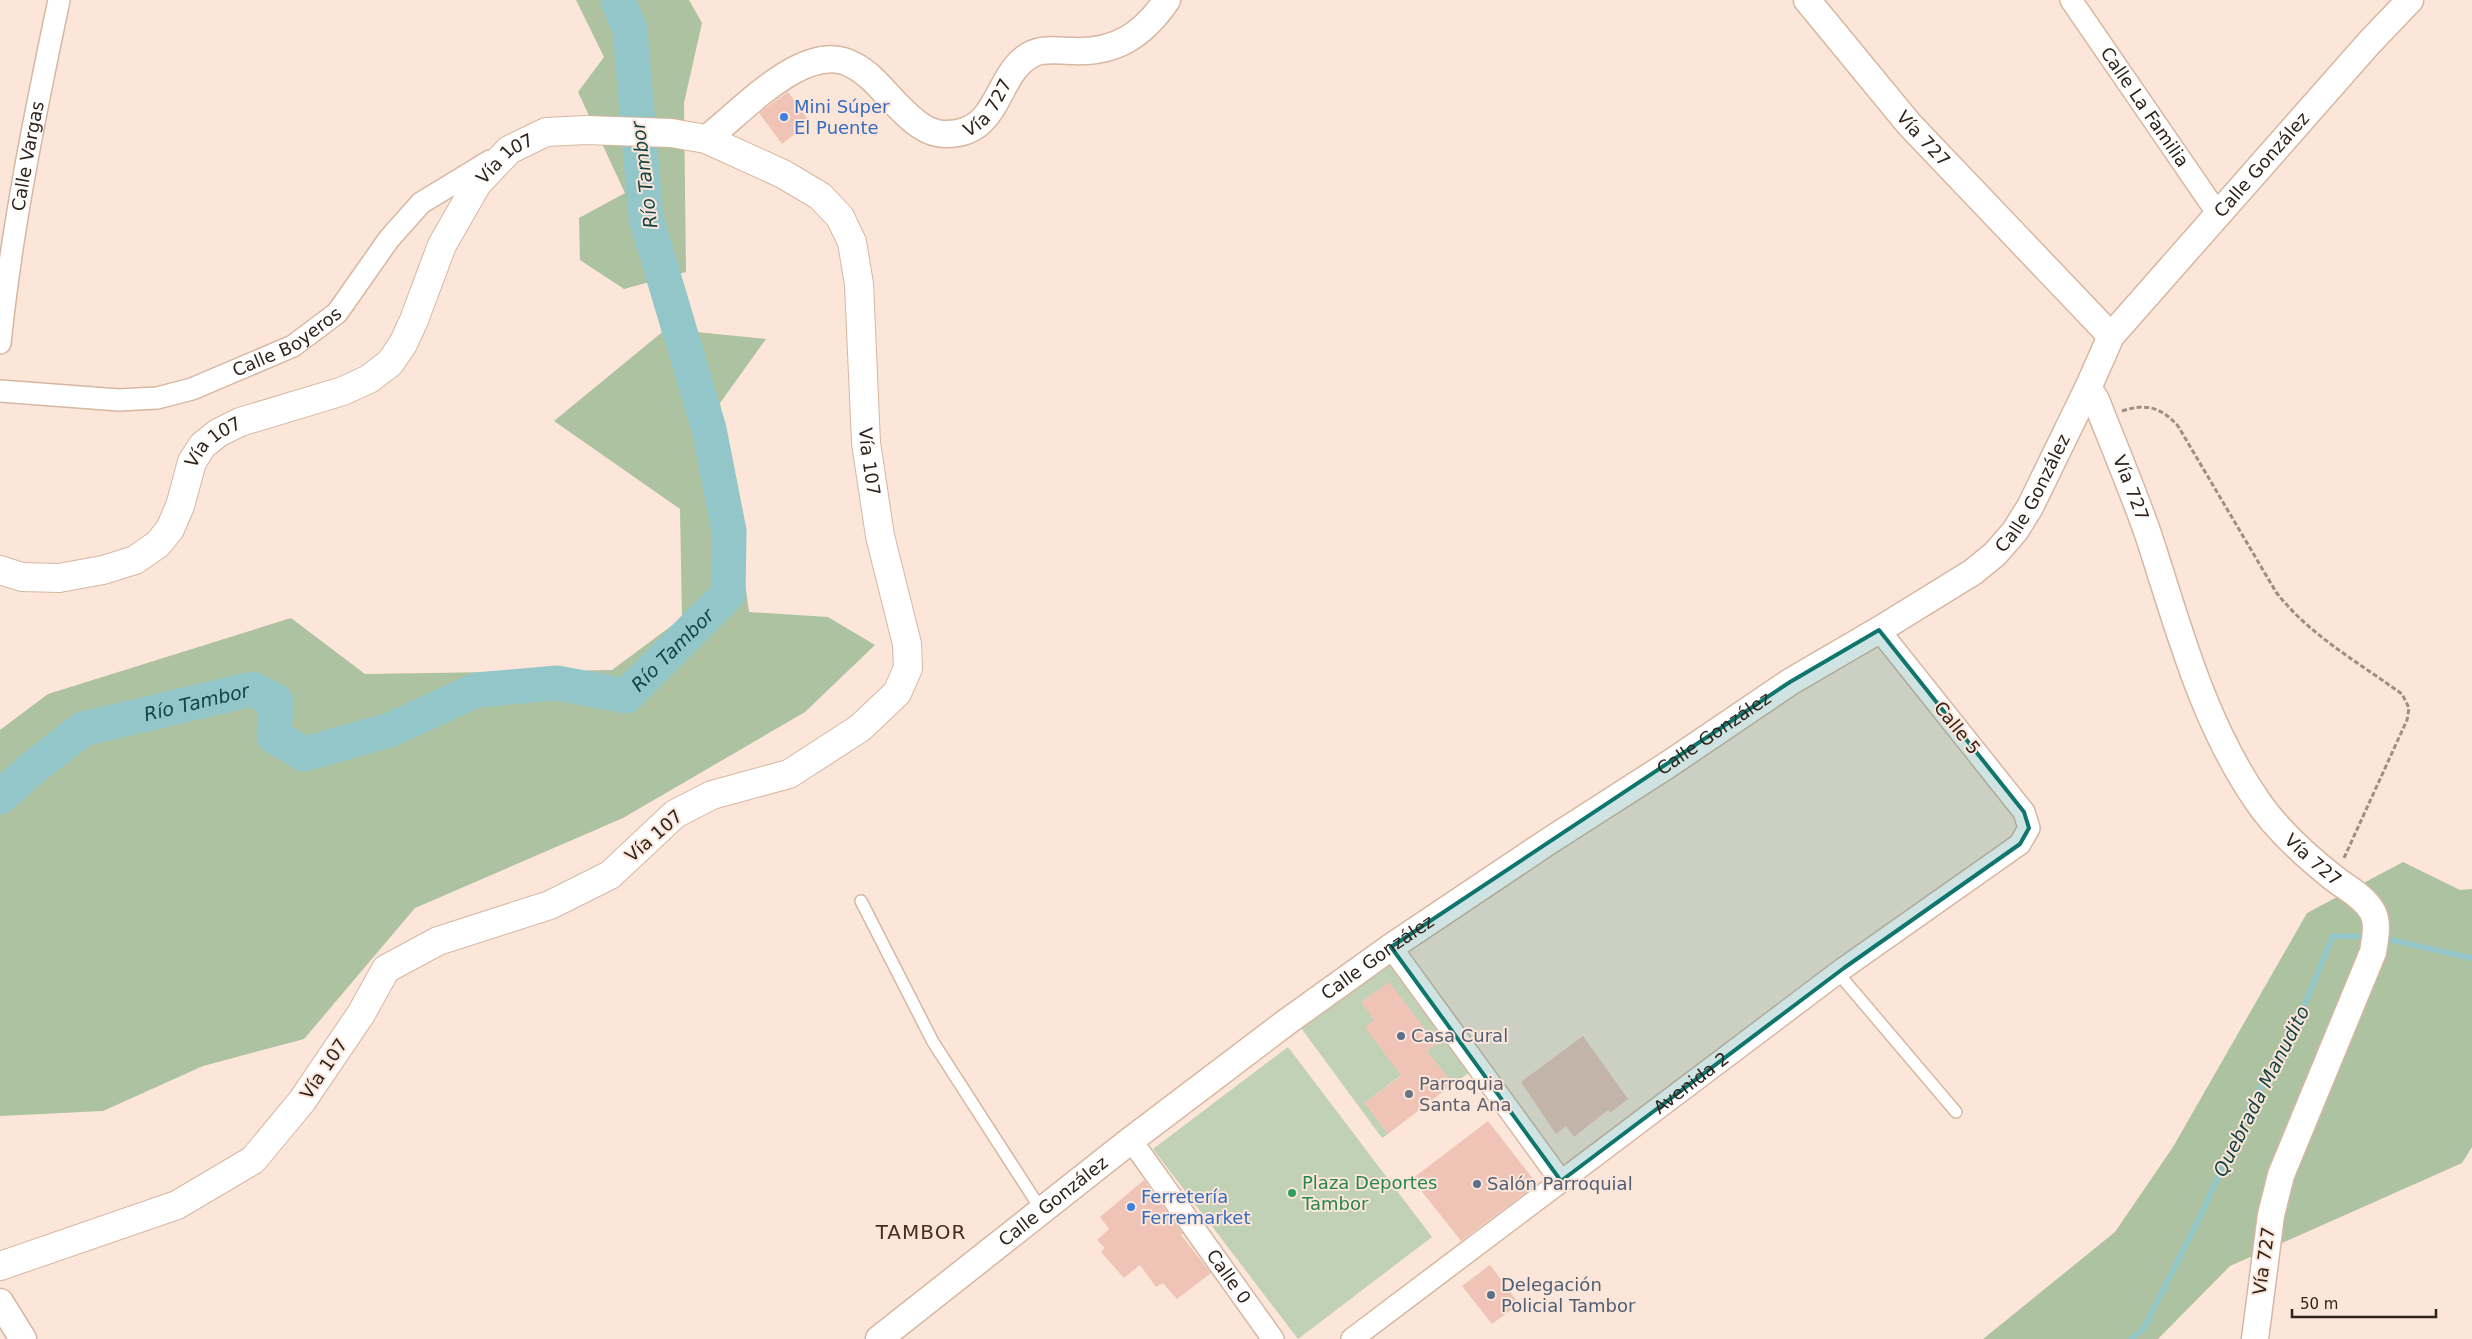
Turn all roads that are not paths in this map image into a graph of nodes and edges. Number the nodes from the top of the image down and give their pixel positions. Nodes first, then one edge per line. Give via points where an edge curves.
1 (59, 0) edge
2 (1167, 0) edge
3 (1807, 0) edge
4 (2071, 0) edge
5 (2410, 0) edge
6 (706, 139) junction
7 (509, 150) junction
8 (2218, 214) junction
9 (2111, 336) junction
10 (0, 343) edge
11 (2088, 388) junction
12 (0, 391) edge
13 (0, 570) edge
14 (1879, 630) junction
15 (2028, 828) joint
16 (861, 901) dead end
17 (1391, 947) junction
18 (1838, 973) junction
19 (1956, 1112) dead end
20 (1131, 1140) junction
21 (1560, 1181) junction
22 (1042, 1211) junction
23 (0, 1266) edge
24 (2, 1309) edge
25 (23, 1339) edge
26 (879, 1339) edge
27 (1273, 1339) edge
28 (1352, 1339) edge
29 (2255, 1339) edge

1 - 10 street, Calle Vargas via 23,175
2 - 6 street, Vía 727 via 1151,23 1129,40 1104,49 1081,52 1049,50 1030,54 1014,70 991,112 969,130 944,134 927,130 854,65 831,59 809,63 788,72
3 - 9 street, Vía 727 via 1909,124
4 - 8 street, Calle La Familia
5 - 8 street, Calle González
6 - 7 main road, Vía 107 via 670,133 546,132
6 - 23 main road, Vía 107 via 783,174 820,196 840,216 852,242 859,284 866,443 880,536 907,644 908,668 897,693 860,728 789,774 712,795 675,814 610,875 550,905 438,941 386,969 361,1014 302,1102 253,1160 177,1205
7 - 12 street, Calle Boyeros via 422,203 389,239 337,313 293,346 192,389 157,398 119,400
7 - 13 main road, Vía 107 via 477,184 459,211 442,245 414,320 390,363 369,379 343,391 240,422 218,433 202,446 192,462 170,529 158,544 135,560 60,578 22,577
8 - 9 street, Calle González
9 - 11 street, Calle González
11 - 14 street, Calle González via 2030,507 1995,554
11 - 29 street, Vía 727 via 2096,400 2147,531 2198,686 2222,743 2257,801 2287,836 2361,898 2373,912 2376,930 2374,952 2281,1175 2271,1215
14 - 15 street, Calle 5 via 2024,812
14 - 17 street, Calle González via 1790,682
15 - 18 street, Avenida 2 via 2020,844
16 - 22 lane via 933,1042
17 - 20 street, Calle González
17 - 21 street
18 - 19 lane
18 - 21 street, Avenida 2
20 - 22 street, Calle González
20 - 27 street, Calle 0
21 - 28 street, Avenida 2
22 - 26 street, Calle González
24 - 25 street

